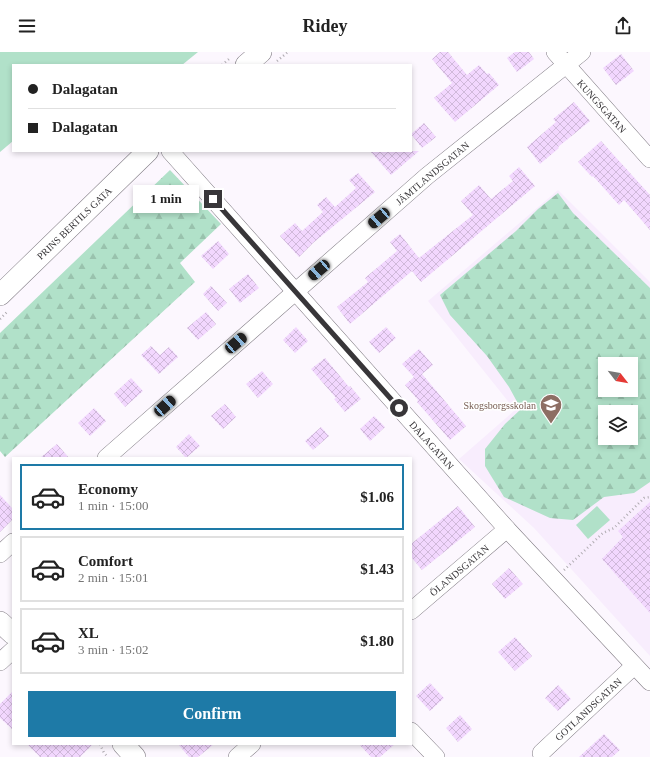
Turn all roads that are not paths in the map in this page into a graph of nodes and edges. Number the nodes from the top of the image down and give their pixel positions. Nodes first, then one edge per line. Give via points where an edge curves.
1 (261, 52) edge
2 (555, 52) edge
3 (582, 52) edge
4 (247, 64) edge
5 (566, 65) junction
6 (147, 152) edge
7 (171, 152) edge
8 (650, 159) edge
9 (295, 291) junction
10 (0, 295) edge
11 (107, 457) edge
12 (507, 529) junction
13 (12, 543) edge
14 (0, 554) edge
15 (412, 610) edge
16 (0, 622) edge
17 (12, 633) edge
18 (12, 651) edge
19 (0, 662) edge
20 (634, 666) junction
21 (650, 682) edge
22 (412, 732) edge
23 (251, 745) edge
24 (541, 753) dead end
25 (237, 757) edge
26 (436, 757) edge

1 - 4 street
2 - 5 street, KUNGSGATAN
3 - 5 street, JÄMTLANDSGATAN
5 - 8 street, KUNGSGATAN
5 - 9 street, JÄMTLANDSGATAN via 427,176
6 - 10 street, PRINS BERTILS GATA
7 - 9 street, DALAGATAN
9 - 11 street, JÄMTLANDSGATAN
9 - 12 street, DALAGATAN
12 - 15 street, ÖLANDSGATAN
12 - 20 street, DALAGATAN
13 - 14 street
16 - 17 street
18 - 19 street
20 - 21 street, DALAGATAN
20 - 24 street, GOTLANDSGATAN
22 - 26 street
23 - 25 street

